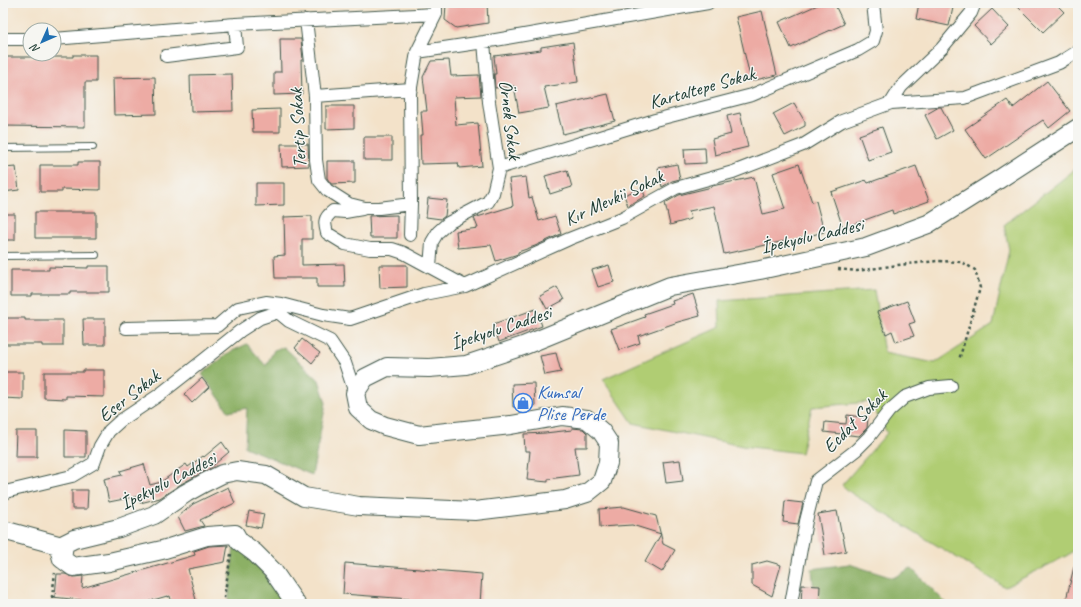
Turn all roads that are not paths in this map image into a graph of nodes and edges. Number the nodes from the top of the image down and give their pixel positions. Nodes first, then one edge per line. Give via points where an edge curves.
1 (708, 3) edge
2 (873, 3) edge
3 (975, 3) edge
4 (436, 8) edge
5 (306, 20) junction
6 (235, 24) junction
7 (62, 38) edge
8 (3, 39) edge
9 (22, 39) edge
10 (484, 42) junction
11 (1078, 51) edge
12 (417, 52) junction
13 (166, 56) dead end
14 (411, 89) junction
15 (314, 96) junction
16 (891, 103) junction
17 (1078, 128) edge
18 (3, 148) edge
19 (93, 148) dead end
20 (499, 168) junction
21 (411, 204) junction
22 (365, 208) junction
23 (410, 235) dead end
24 (96, 255) dead end
25 (3, 256) edge
26 (430, 267) junction
27 (465, 286) junction
28 (279, 308) junction
29 (126, 328) dead end
30 (951, 386) dead end
31 (355, 393) junction
32 (3, 494) edge
33 (3, 530) edge
34 (62, 559) junction
35 (296, 604) edge
36 (791, 604) edge

1 - 10 street
2 - 20 street, Kartaltepe Sokak via 876,31 873,41 858,50 752,95 655,120
3 - 16 street via 971,13 942,48 901,87
4 - 5 street
4 - 12 street
5 - 6 street
5 - 15 street, Tertip Sokak
6 - 7 street
6 - 13 street via 237,47
8 - 9 street
10 - 12 street
10 - 20 street, Örnek Sokak via 489,102
11 - 16 street, Kır Mevkii Sokak via 1059,63 965,98
12 - 14 street
14 - 15 street
14 - 21 street
15 - 22 street, Tertip Sokak via 319,180 327,190 349,204
16 - 27 street, Kır Mevkii Sokak via 842,122 796,148 733,172 676,188 622,218
17 - 31 street, İpekyolu Caddesi via 928,224 866,247 670,286 523,346 466,365 387,368 365,378
18 - 19 lane
20 - 26 street, Örnek Sokak via 488,202 448,223 438,232 432,242
21 - 22 street, Tertip Sokak
21 - 23 street
22 - 26 street, Tertip Sokak via 345,212 332,211 327,216 325,224 327,233 345,244 404,252
24 - 25 lane
26 - 27 street, Tertip Sokak
27 - 28 street, Kır Mevkii Sokak via 424,294 350,319
28 - 29 street, Kır Mevkii Sokak via 266,302 238,308 217,326
28 - 31 street via 289,321 330,341 345,363
28 - 32 street, Eser Sokak via 240,331 159,395 120,421 109,431 94,464 72,476
30 - 36 street, Ecdat Sokak via 929,388 905,397 889,411 856,450 816,481 806,520
31 - 34 street, İpekyolu Caddesi via 358,408 370,420 419,434 511,425 562,416 587,419 601,431 609,443 608,463 602,481 587,493 565,500 475,511 359,506 304,497 266,476 237,472 222,474 186,493 154,515 64,544
33 - 34 street via 58,545
34 - 35 street via 72,567 109,562 207,536 235,534 239,541 273,571

